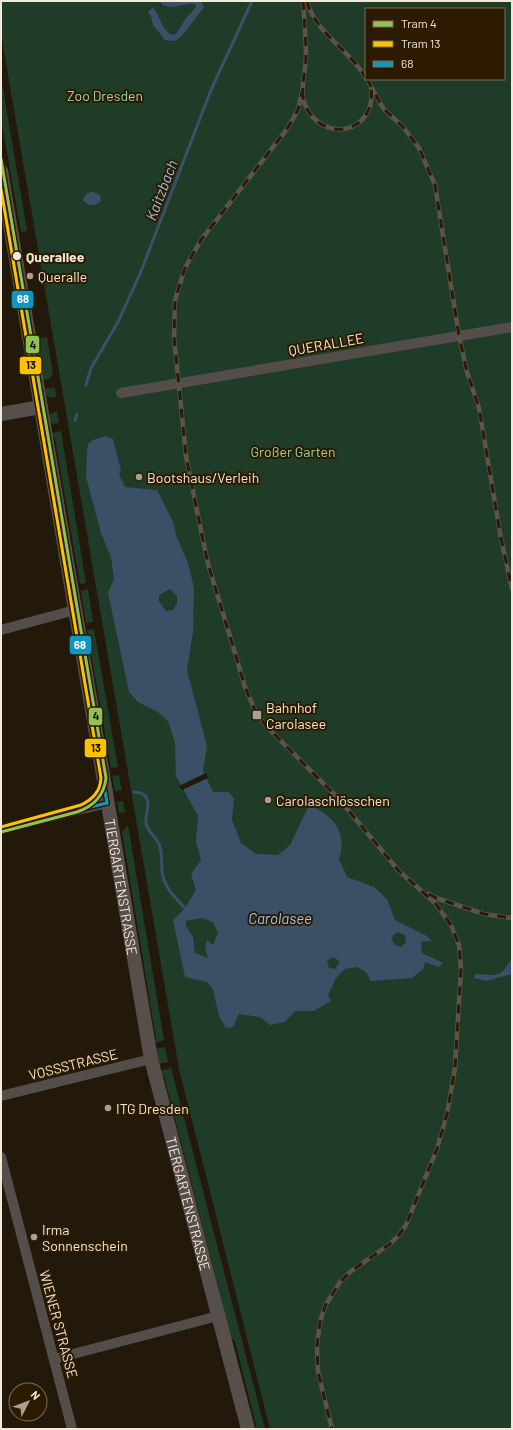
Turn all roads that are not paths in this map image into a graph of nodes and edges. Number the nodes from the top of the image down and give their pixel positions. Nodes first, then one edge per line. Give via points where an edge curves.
1 (1, 171) edge
2 (512, 327) edge
3 (120, 393) dead end
4 (41, 407) junction
5 (1, 414) edge
6 (75, 610) junction
7 (1, 630) edge
8 (107, 802) junction
9 (1, 829) edge
10 (151, 1059) junction
11 (1, 1096) edge
12 (1, 1157) edge
13 (218, 1316) junction
14 (54, 1359) junction
15 (72, 1429) edge
16 (248, 1429) edge

1 - 4 main road, TIERGARTENSTRASSE
2 - 3 street, QUERALLEE
4 - 5 main road
4 - 6 main road, TIERGARTENSTRASSE
6 - 7 street
6 - 8 main road, TIERGARTENSTRASSE
8 - 9 street
8 - 10 main road, TIERGARTENSTRASSE
10 - 11 street, VOSSSTRASSE
10 - 13 main road, TIERGARTENSTRASSE
12 - 14 street, WIENER STRASSE
13 - 14 street
13 - 16 main road, TIERGARTENSTRASSE
14 - 15 street, WIENER STRASSE

